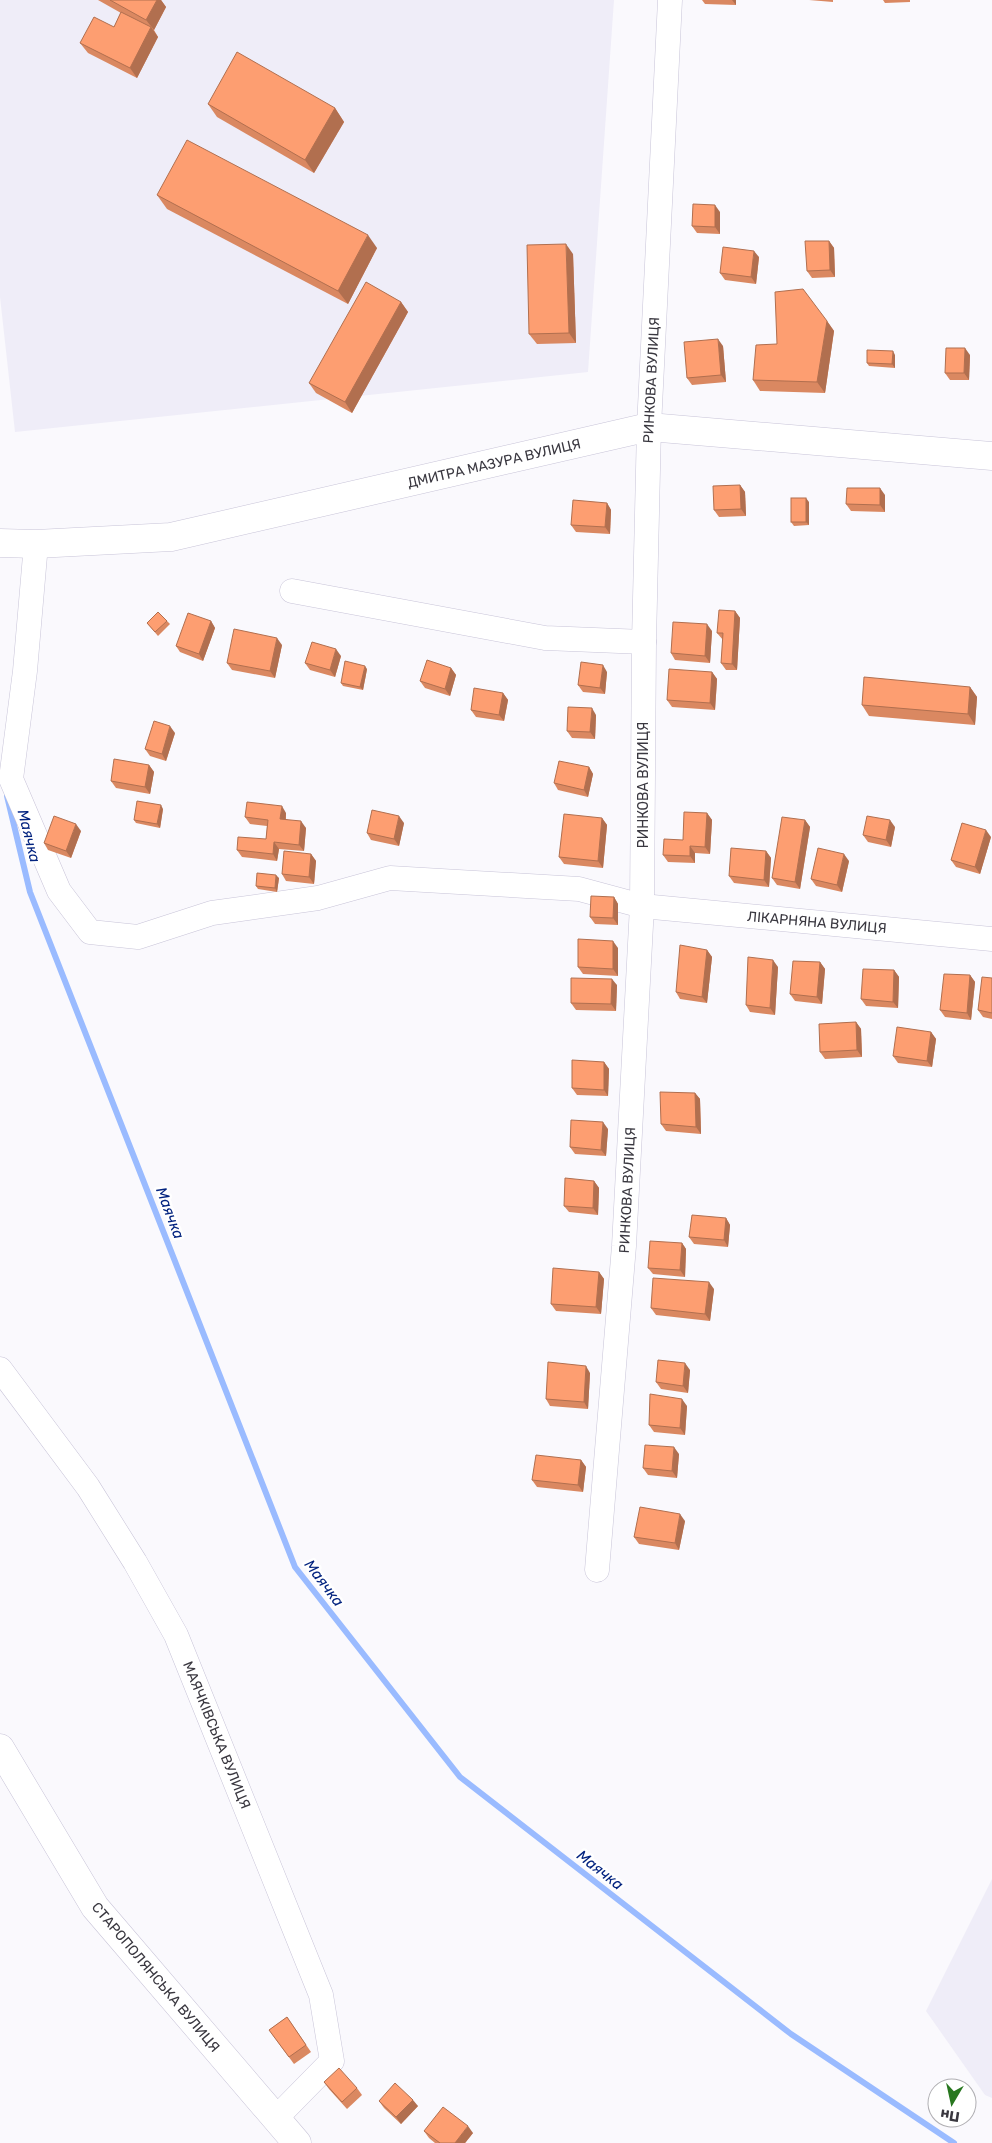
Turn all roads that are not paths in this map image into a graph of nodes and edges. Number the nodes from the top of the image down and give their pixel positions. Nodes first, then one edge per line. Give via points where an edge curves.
1 (670, 0) edge
2 (649, 427) junction
3 (992, 456) edge
4 (16, 544) edge
5 (292, 592) dead end
6 (644, 642) junction
7 (642, 906) junction
8 (992, 939) edge
9 (0, 1369) edge
10 (597, 1570) dead end
11 (0, 1748) edge
12 (276, 2118) junction
13 (297, 2143) edge

1 - 2 street, РИНКОВА ВУЛИЦЯ
2 - 3 street, ДМИТРА МАЗУРА ВУЛИЦЯ
2 - 4 street, ДМИТРА МАЗУРА ВУЛИЦЯ via 171,537
2 - 6 street, РИНКОВА ВУЛИЦЯ
4 - 7 street, ЛІКАРНЯНА ВУЛИЦЯ via 25,671 11,780 59,891 90,932 138,937 212,913 318,898 390,878 579,889
5 - 6 street via 545,638
6 - 7 street, РИНКОВА ВУЛИЦЯ
7 - 8 street, ЛІКАРНЯНА ВУЛИЦЯ
7 - 10 street, РИНКОВА ВУЛИЦЯ via 624,1246
9 - 12 street, МАЯЧКІВСЬКА ВУЛИЦЯ via 88,1487 176,1635 321,1996 332,2061
11 - 12 street, СТАРОПОЛЯНСЬКА ВУЛИЦЯ via 95,1907
12 - 13 street, СТАРОПОЛЯНСЬКА ВУЛИЦЯ

